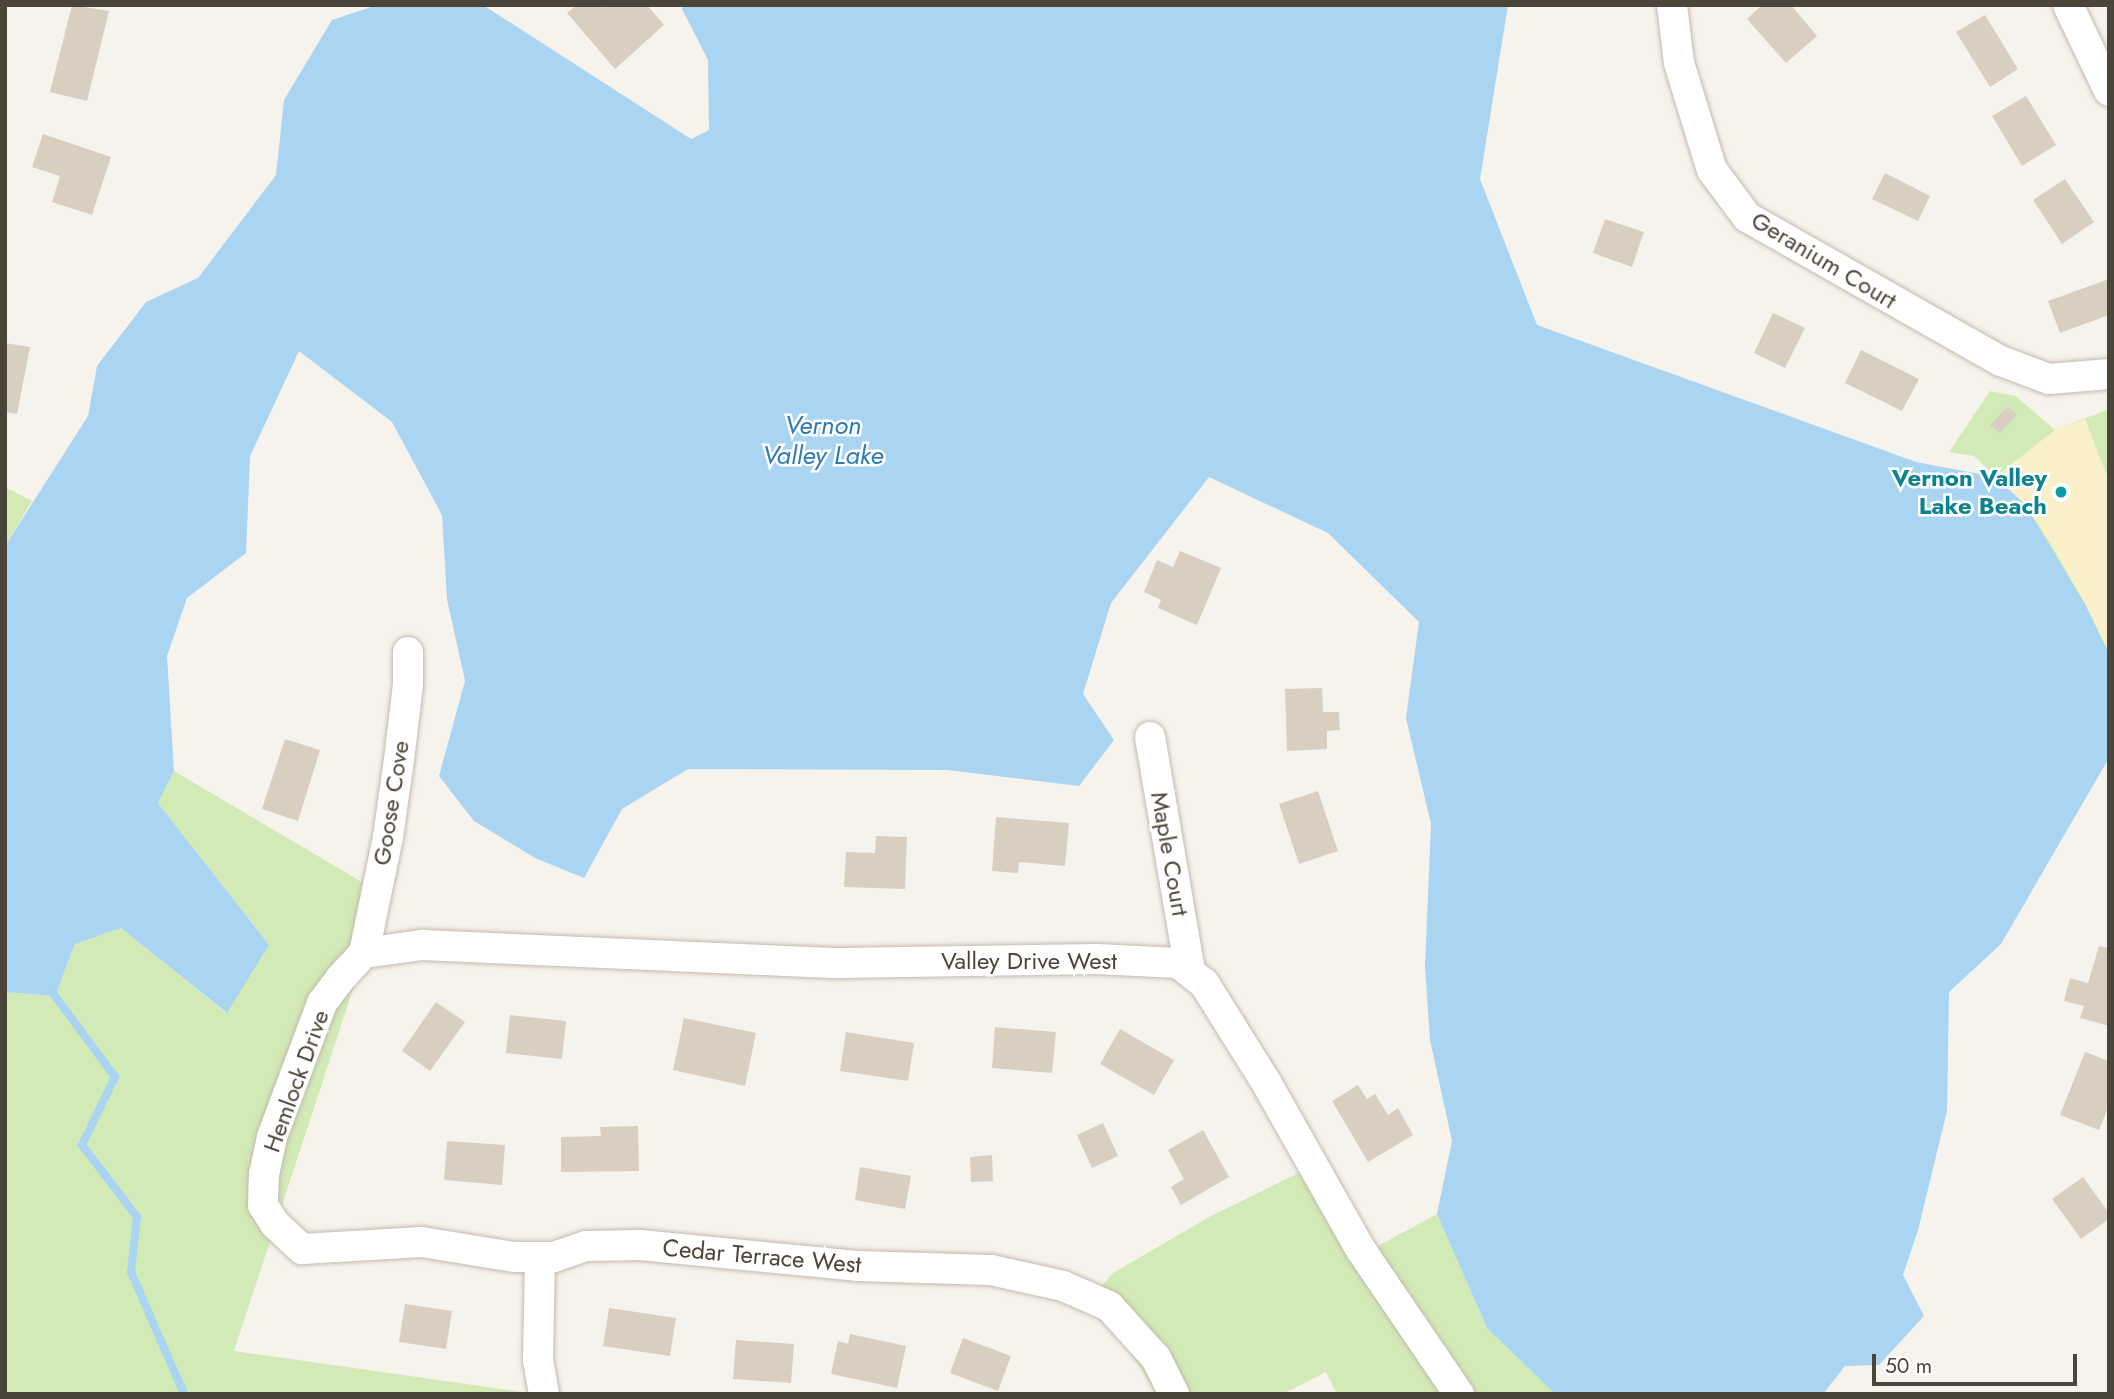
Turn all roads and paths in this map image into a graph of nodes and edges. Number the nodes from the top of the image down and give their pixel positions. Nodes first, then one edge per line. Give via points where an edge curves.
1 (1672, 5) edge
2 (2068, 5) edge
3 (2109, 91) edge
4 (2109, 374) edge
5 (408, 652) dead end
6 (1150, 737) dead end
7 (364, 953) junction
8 (1190, 972) junction
9 (302, 1249) joint
10 (540, 1257) junction
11 (544, 1394) edge
12 (1174, 1394) edge
13 (1459, 1394) edge

1 - 4 street, Geranium Court via 1679,63 1712,170 1747,217 2001,361 2049,380
2 - 3 street
5 - 7 street, Goose Cove via 396,786
6 - 8 street, Maple Court
7 - 8 street, Valley Drive West via 422,945 838,962 1097,959 1178,963
7 - 9 street, Hemlock Drive via 322,1003 272,1137 264,1174 263,1205 275,1224
8 - 13 street via 1204,983 1361,1250
9 - 10 street, Cedar Terrace West via 422,1242 465,1251
10 - 11 street via 538,1360
10 - 12 street, Cedar Terrace West via 586,1246 640,1245 857,1266 991,1270 1034,1278 1109,1306 1156,1358

